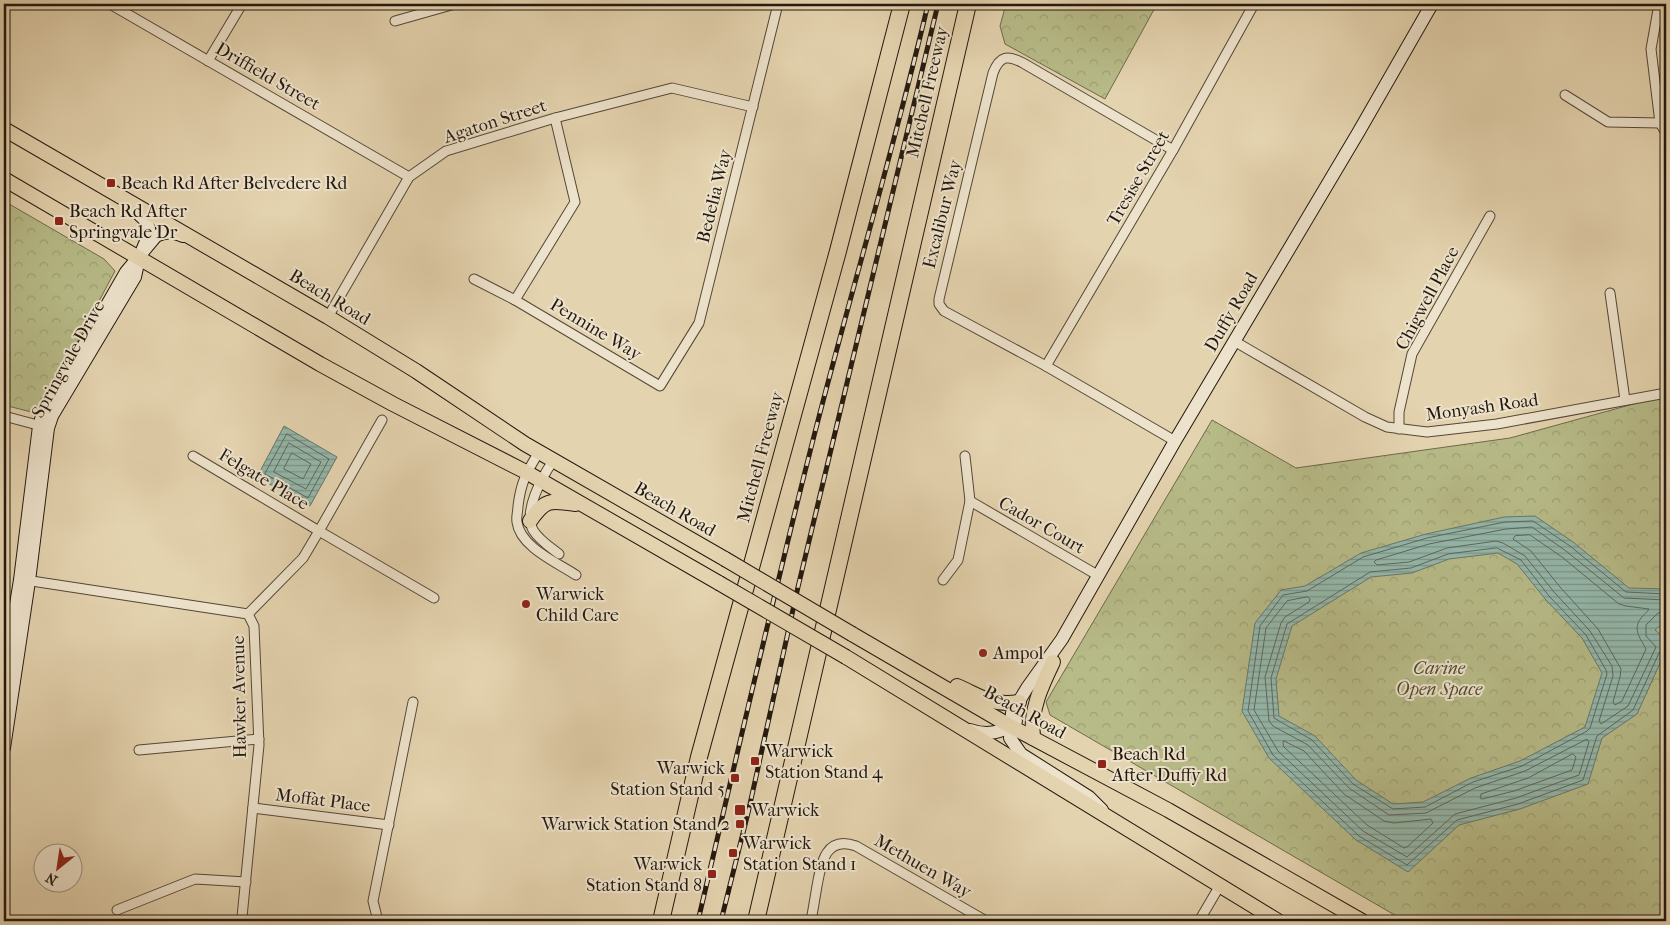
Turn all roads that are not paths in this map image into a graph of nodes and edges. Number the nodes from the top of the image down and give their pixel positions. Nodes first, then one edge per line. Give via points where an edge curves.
1 (110, 4) edge
2 (242, 4) edge
3 (455, 4) edge
4 (778, 4) edge
5 (902, 4) edge
6 (968, 4) edge
7 (1254, 4) edge
8 (1432, 4) edge
9 (1659, 4) edge
10 (395, 21) dead end
11 (208, 61) junction
12 (1565, 95) dead end
13 (754, 107) junction
14 (555, 118) junction
15 (1660, 123) junction
16 (4, 129) edge
17 (1666, 133) edge
18 (1173, 150) junction
19 (410, 177) junction
20 (4, 179) edge
21 (114, 193) junction
22 (1490, 216) dead end
23 (197, 242) junction
24 (139, 258) junction
25 (474, 279) dead end
26 (1610, 293) dead end
27 (515, 300) junction
28 (328, 317) junction
29 (1234, 341) junction
30 (1046, 366) junction
31 (660, 386) joint
32 (1666, 393) edge
33 (1625, 400) junction
34 (4, 416) edge
35 (382, 420) dead end
36 (44, 427) junction
37 (1399, 429) junction
38 (1175, 441) junction
39 (539, 452) junction
40 (193, 456) dead end
41 (965, 456) dead end
42 (552, 461) junction
43 (526, 472) junction
44 (540, 480) junction
45 (970, 502) junction
46 (586, 506) junction
47 (530, 520) junction
48 (319, 531) junction
49 (559, 554) dead end
50 (576, 575) dead end
51 (1099, 576) junction
52 (24, 580) junction
53 (944, 580) dead end
54 (434, 598) dead end
55 (248, 614) junction
56 (1062, 639) junction
57 (890, 656) junction
58 (1053, 662) junction
59 (4, 678) edge
60 (413, 702) dead end
61 (1019, 702) junction
62 (954, 723) junction
63 (1010, 726) junction
64 (259, 738) junction
65 (1033, 738) junction
66 (4, 748) edge
67 (139, 750) dead end
68 (253, 808) junction
69 (1115, 822) junction
70 (389, 825) junction
71 (246, 882) junction
72 (1219, 887) junction
73 (117, 910) dead end
74 (377, 917) dead end
75 (243, 921) edge
76 (661, 921) edge
77 (756, 921) edge
78 (811, 921) edge
79 (983, 921) edge
80 (1199, 921) edge
81 (1278, 921) edge
82 (1362, 921) edge

1 - 11 street, Driffield Street
2 - 11 street
3 - 10 street
4 - 13 street, Bedelia Way
5 - 76 highway, Mitchell Freeway via 699,757
6 - 77 highway, Mitchell Freeway
7 - 18 street, Tresise Street
8 - 29 main road, Duffy Road
9 - 15 street via 1651,49
11 - 19 street, Driffield Street
12 - 15 street via 1608,122
13 - 14 street, Agaton Street via 672,88
13 - 31 street, Bedelia Way via 699,323
14 - 19 street, Agaton Street via 446,151
14 - 27 street via 575,202
15 - 17 street
16 - 21 main road, Beach Road
18 - 30 street, Tresise Street
18 - 30 street, Excalibur Way via 1013,58 1003,59 995,68 939,304 948,313
19 - 28 street, Agaton Street
20 - 24 main road
21 - 23 main road, Beach Road
21 - 24 main road, Springvale Drive via 134,209 149,228
22 - 37 street, Chigwell Place via 1412,354 1399,412
23 - 24 main road, Springvale Drive via 173,232 162,233
23 - 28 main road, Beach Road
24 - 36 main road, Springvale Drive via 135,277
24 - 43 main road via 392,404
25 - 27 street, Pennine Way
26 - 33 street
27 - 31 street, Pennine Way
28 - 39 main road, Beach Road
29 - 37 street, Monyash Road via 1365,417 1387,428
29 - 38 main road, Duffy Road
30 - 38 street, Excalibur Way
32 - 33 street, Monyash Road
33 - 37 street, Monyash Road via 1488,425 1426,432
34 - 36 street
35 - 48 street, Felgate Place
36 - 52 main road, Springvale Drive
38 - 51 main road, Duffy Road
39 - 42 main road, Beach Road
39 - 43 street
40 - 48 street, Felgate Place
41 - 45 street
42 - 44 street
42 - 57 main road, Beach Road, bridge
43 - 44 main road
43 - 50 street via 516,520 519,529 538,551
44 - 46 main road
44 - 47 street
45 - 51 street, Cador Court
45 - 53 street via 958,560
46 - 47 main road via 550,502 539,508
46 - 62 main road, bridge
47 - 49 street via 538,536
48 - 54 street, Felgate Place
48 - 55 street, Felgate Place via 303,558
51 - 56 main road, Duffy Road
52 - 55 street, Hawker Avenue
52 - 59 main road, Springvale Drive
52 - 66 main road, Springvale Drive
55 - 64 street, Hawker Avenue via 254,626
56 - 58 main road, Duffy Road
56 - 61 main road, Duffy Road
57 - 61 main road via 993,703
57 - 63 main road, Beach Road
58 - 63 main road, Duffy Road via 1020,718
58 - 65 main road via 1032,715
60 - 70 street, Moffat Place
61 - 63 main road, Duffy Road via 1012,713
62 - 63 main road via 982,734 996,733
62 - 69 main road
63 - 65 main road, Beach Road
63 - 69 main road via 1010,738 1021,754 1090,797
64 - 67 street
64 - 68 street, Hawker Avenue
65 - 82 main road, Beach Road via 1168,810
68 - 70 street, Moffat Place
68 - 71 street, Hawker Avenue
69 - 72 main road
70 - 74 street, Moffat Place via 373,901
71 - 73 street via 195,879
71 - 75 street, Hawker Avenue
72 - 80 street
72 - 81 main road
78 - 79 street, Methuen Way via 822,859 832,848 844,844 856,846

